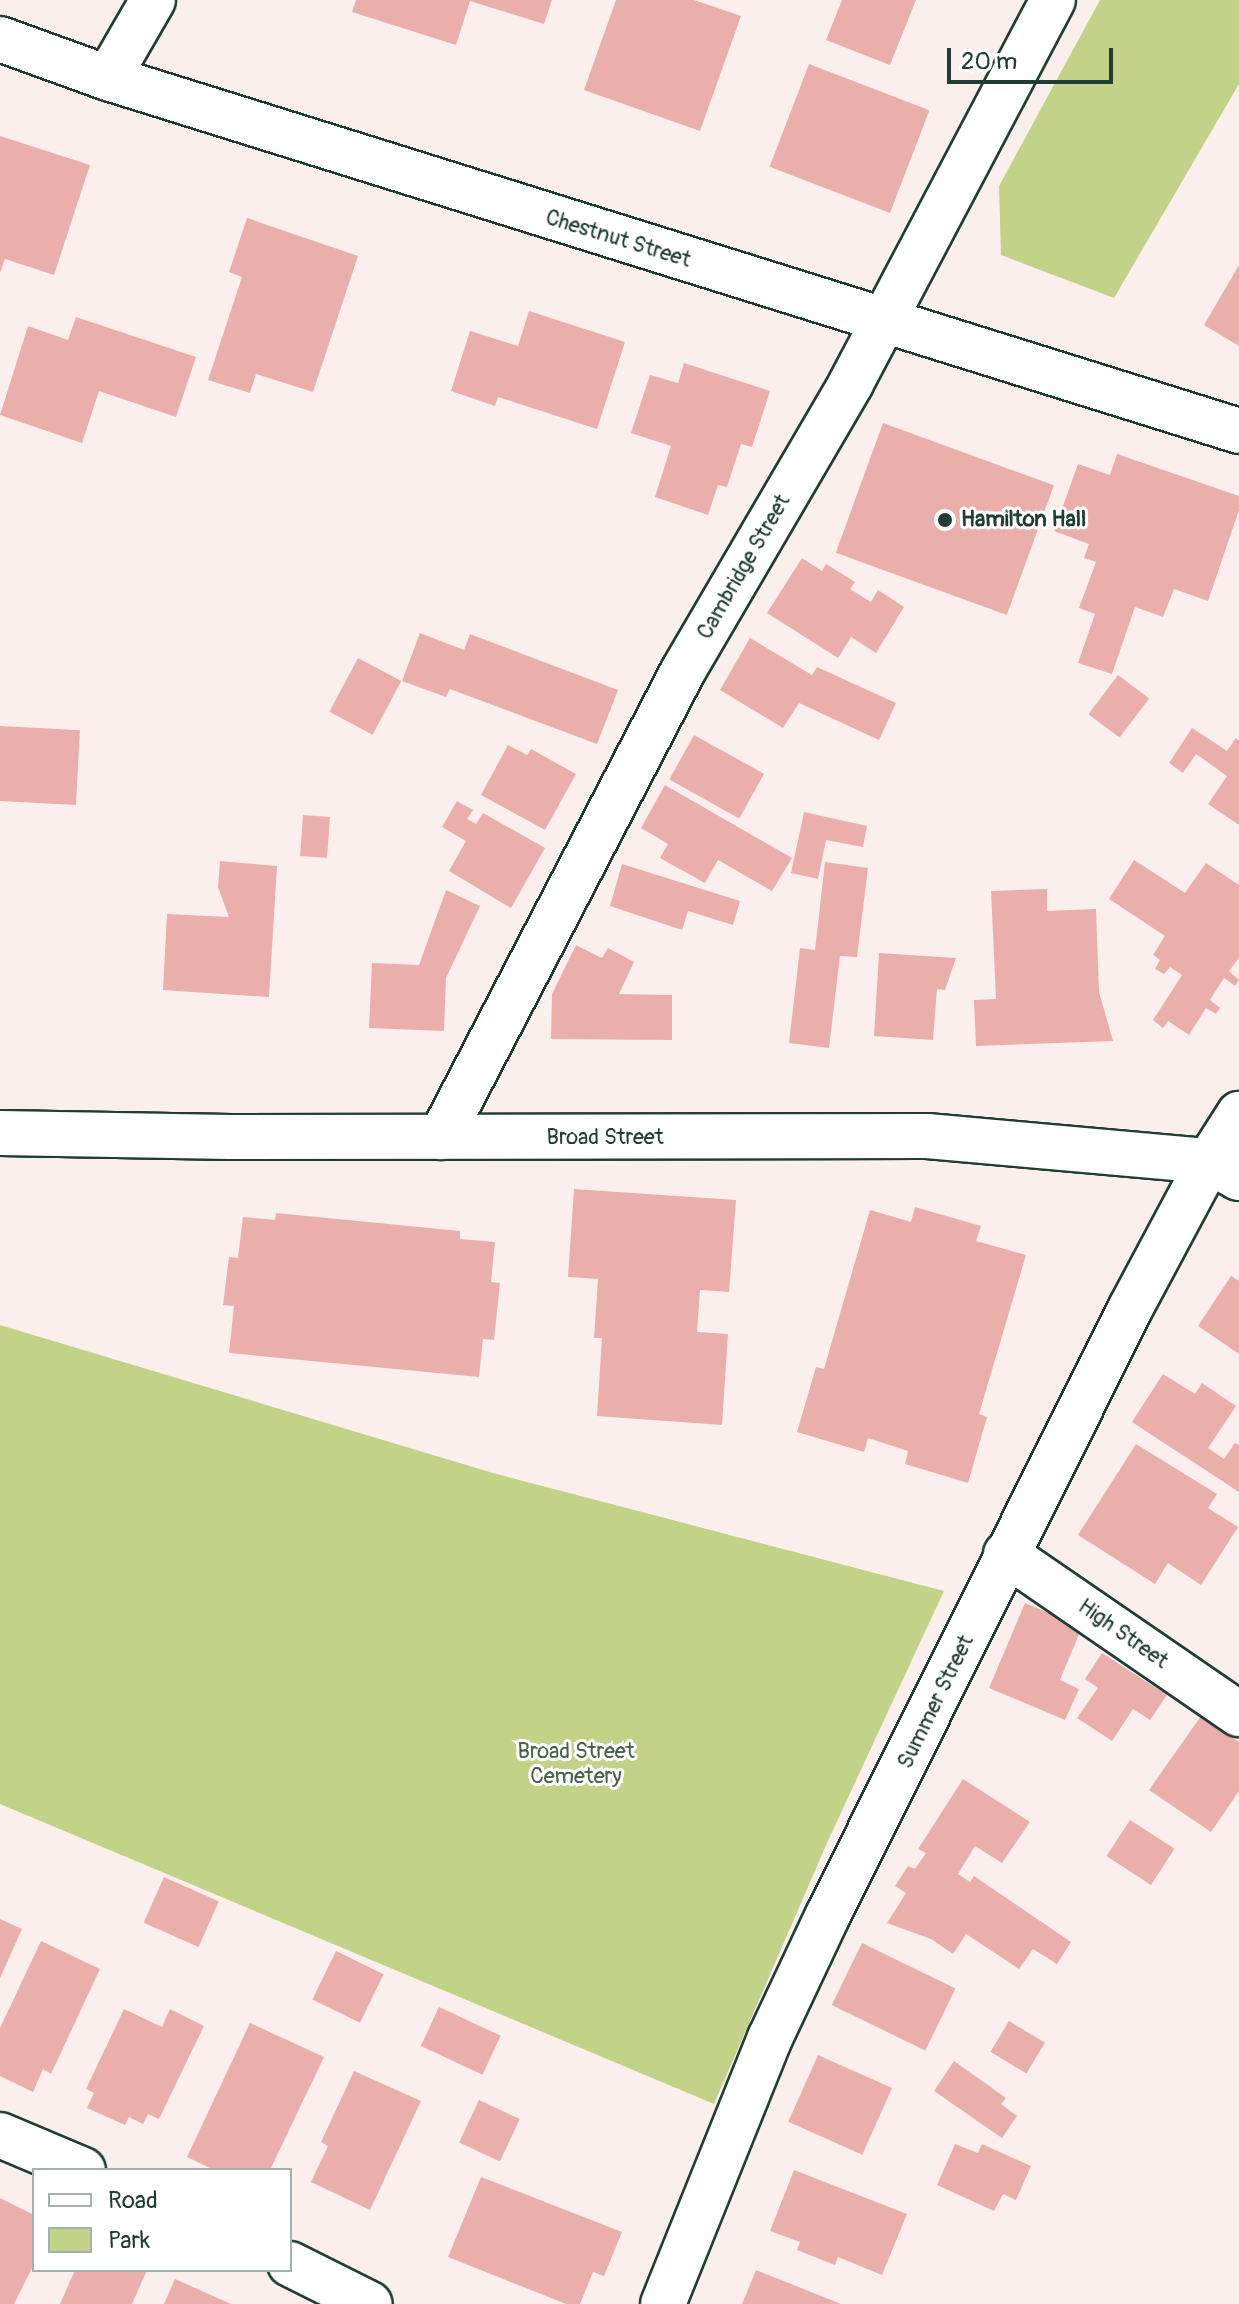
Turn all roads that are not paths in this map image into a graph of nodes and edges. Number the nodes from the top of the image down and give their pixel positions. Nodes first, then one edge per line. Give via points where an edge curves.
1 (153, 0) edge
2 (1053, 0) edge
3 (0, 39) edge
4 (108, 78) junction
5 (882, 322) junction
6 (1239, 431) edge
7 (1239, 1114) edge
8 (0, 1133) edge
9 (441, 1137) junction
10 (1224, 1169) edge
11 (1006, 1554) junction
12 (1239, 1714) edge
13 (0, 2135) edge
14 (78, 2168) edge
15 (292, 2265) edge
16 (370, 2304) edge
17 (663, 2304) edge

1 - 4 street
2 - 5 street, Cambridge Street
3 - 4 street, Chestnut Street
4 - 5 street, Chestnut Street
5 - 6 street, Chestnut Street
5 - 9 street, Cambridge Street via 683,671
7 - 10 street, Summer Street
8 - 9 street, Broad Street
9 - 10 street, Broad Street via 927,1136
10 - 11 street, Summer Street
11 - 12 street, High Street
11 - 17 street, Summer Street via 770,2038
13 - 14 street
15 - 16 street

